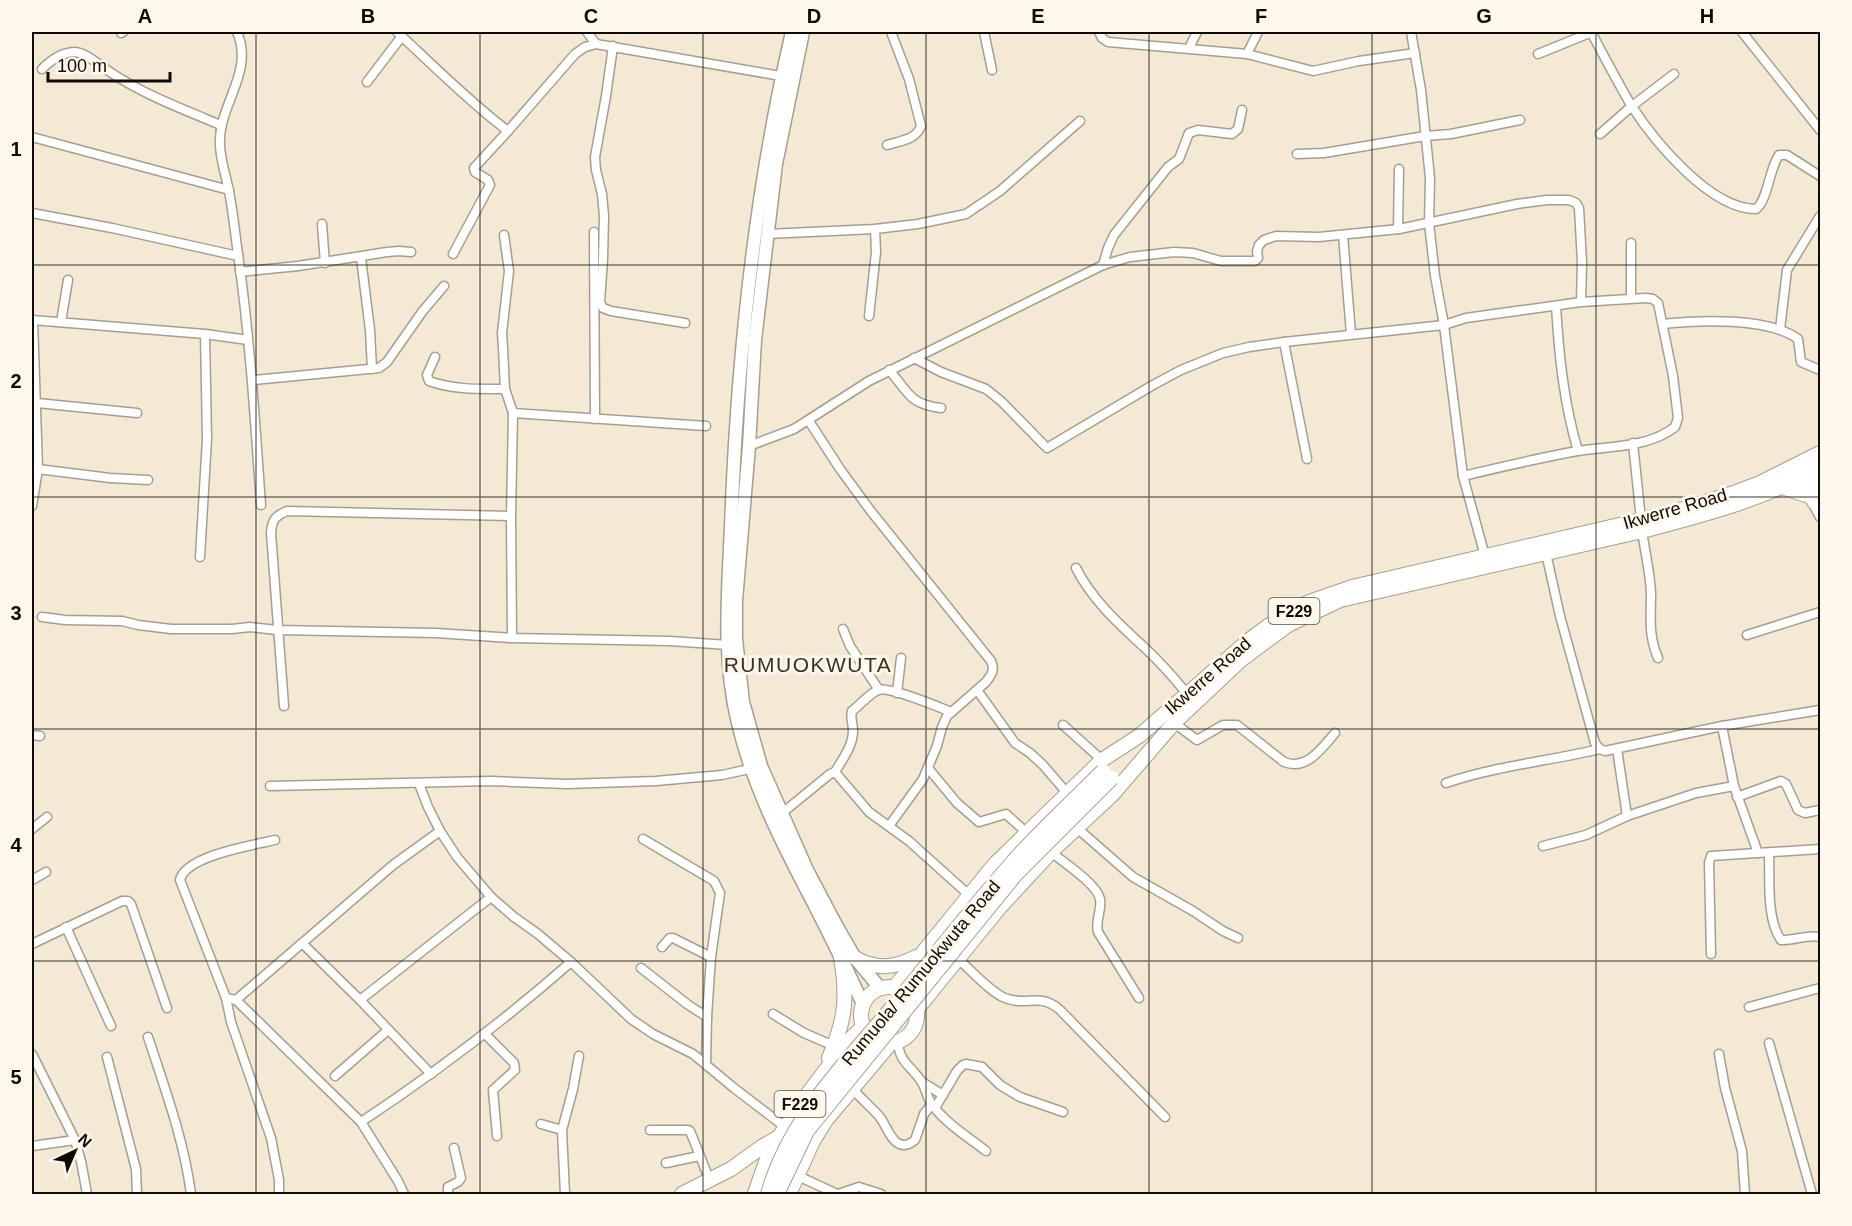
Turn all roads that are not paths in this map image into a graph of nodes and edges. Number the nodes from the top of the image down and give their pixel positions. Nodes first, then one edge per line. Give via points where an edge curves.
1 (237, 32) edge
2 (587, 32) edge
3 (792, 32) edge
4 (803, 32) edge
5 (891, 32) edge
6 (984, 32) edge
7 (1099, 32) edge
8 (1197, 32) edge
9 (1258, 32) edge
10 (1411, 32) edge
11 (1592, 32) edge
12 (1742, 32) edge
13 (400, 34) edge
14 (596, 44) junction
15 (613, 46) junction
16 (1189, 48) junction
17 (1415, 53) junction
18 (1248, 54) junction
19 (1538, 54) dead end
20 (42, 69) dead end
21 (992, 70) dead end
22 (1674, 74) dead end
23 (782, 76) junction
24 (367, 82) dead end
25 (1632, 106) junction
26 (1242, 110) dead end
27 (1521, 120) dead end
28 (1080, 121) dead end
29 (221, 125) junction
30 (1821, 130) edge
31 (508, 131) junction
32 (1600, 134) dead end
33 (1425, 136) junction
34 (32, 137) edge
35 (887, 145) dead end
36 (1298, 154) dead end
37 (1399, 170) dead end
38 (1821, 176) edge
39 (229, 189) junction
40 (32, 213) edge
41 (1821, 216) edge
42 (1429, 223) junction
43 (322, 224) dead end
44 (875, 229) junction
45 (1398, 229) junction
46 (594, 232) dead end
47 (504, 234) dead end
48 (767, 234) junction
49 (1342, 235) junction
50 (1631, 243) dead end
51 (411, 252) dead end
52 (453, 254) dead end
53 (238, 256) junction
54 (361, 258) junction
55 (325, 262) junction
56 (1103, 265) junction
57 (240, 272) junction
58 (68, 280) dead end
59 (444, 285) dead end
60 (1631, 298) junction
61 (1581, 302) junction
62 (1556, 306) junction
63 (869, 316) dead end
64 (32, 320) edge
65 (61, 322) junction
66 (685, 323) dead end
67 (1663, 324) junction
68 (1444, 325) junction
69 (1780, 329) junction
70 (205, 334) junction
71 (1351, 334) junction
72 (248, 340) junction
73 (1284, 342) junction
74 (435, 357) dead end
75 (914, 358) junction
76 (372, 369) junction
77 (890, 370) junction
78 (1821, 370) edge
79 (253, 380) junction
80 (506, 389) junction
81 (37, 402) junction
82 (941, 408) dead end
83 (136, 413) dead end
84 (513, 413) junction
85 (595, 419) junction
86 (809, 421) junction
87 (706, 426) dead end
88 (1633, 443) junction
89 (749, 446) junction
90 (1578, 451) junction
91 (1821, 453) edge
92 (1307, 459) dead end
93 (38, 469) junction
94 (1816, 470) edge
95 (1796, 473) junction
96 (1463, 476) junction
97 (148, 480) dead end
98 (1782, 487) junction
99 (1811, 499) junction
100 (261, 505) dead end
101 (32, 506) edge
102 (511, 516) junction
103 (1821, 517) edge
104 (1642, 526) junction
105 (1546, 553) junction
106 (1485, 556) junction
107 (200, 557) dead end
108 (1076, 568) dead end
109 (1821, 612) edge
110 (42, 617) dead end
111 (843, 628) dead end
112 (277, 630) junction
113 (1747, 636) dead end
114 (512, 638) junction
115 (728, 645) junction
116 (901, 658) dead end
117 (1658, 658) dead end
118 (879, 690) junction
119 (977, 690) junction
120 (897, 693) junction
121 (1188, 695) junction
122 (284, 706) dead end
123 (1821, 710) edge
124 (951, 712) junction
125 (1174, 723) junction
126 (1063, 725) dead end
127 (1722, 726) junction
128 (1335, 733) dead end
129 (1600, 749) junction
130 (1617, 749) junction
131 (1149, 750) junction
132 (756, 767) junction
133 (928, 768) junction
134 (1106, 770) junction
135 (835, 772) junction
136 (1446, 783) dead end
137 (419, 784) junction
138 (270, 786) dead end
139 (1734, 786) junction
140 (1067, 794) junction
141 (1737, 797) junction
142 (1821, 810) edge
143 (781, 813) junction
144 (1627, 816) junction
145 (47, 817) dead end
146 (889, 826) junction
147 (1077, 828) junction
148 (32, 829) edge
149 (440, 831) junction
150 (1027, 833) junction
151 (643, 839) dead end
152 (275, 840) dead end
153 (1543, 846) dead end
154 (1821, 849) edge
155 (1051, 852) junction
156 (1758, 853) junction
157 (1769, 853) junction
158 (46, 872) dead end
159 (32, 880) edge
160 (969, 895) junction
161 (491, 897) junction
162 (66, 927) junction
163 (1821, 937) edge
164 (1238, 938) dead end
165 (302, 943) junction
166 (32, 944) edge
167 (662, 947) dead end
168 (924, 953) junction
169 (1711, 954) dead end
170 (711, 957) junction
171 (841, 958) junction
172 (855, 958) junction
173 (958, 959) junction
174 (572, 962) junction
175 (641, 968) dead end
176 (887, 988) junction
177 (1821, 988) edge
178 (226, 998) junction
179 (1139, 998) dead end
180 (236, 1000) junction
181 (360, 1000) junction
182 (864, 1004) junction
183 (1749, 1007) dead end
184 (167, 1008) dead end
185 (917, 1009) junction
186 (773, 1014) dead end
187 (707, 1017) junction
188 (111, 1026) dead end
189 (864, 1026) junction
190 (388, 1030) junction
191 (485, 1034) junction
192 (148, 1037) dead end
193 (894, 1043) junction
194 (1769, 1043) dead end
195 (834, 1046) junction
196 (32, 1054) edge
197 (1719, 1054) dead end
198 (579, 1056) dead end
199 (107, 1057) dead end
200 (706, 1065) junction
201 (431, 1074) junction
202 (335, 1076) dead end
203 (820, 1078) junction
204 (922, 1082) junction
205 (852, 1088) junction
206 (943, 1095) junction
207 (933, 1106) junction
208 (1063, 1112) dead end
209 (1165, 1117) dead end
210 (362, 1122) junction
211 (541, 1124) dead end
212 (562, 1130) junction
213 (650, 1130) dead end
214 (782, 1132) junction
215 (497, 1136) dead end
216 (75, 1140) junction
217 (32, 1146) edge
218 (454, 1148) dead end
219 (986, 1151) dead end
220 (699, 1156) junction
221 (666, 1163) dead end
222 (796, 1175) junction
223 (710, 1181) junction
224 (87, 1194) edge
225 (137, 1194) edge
226 (191, 1194) edge
227 (279, 1194) edge
228 (404, 1194) edge
229 (448, 1194) edge
230 (565, 1194) edge
231 (682, 1194) edge
232 (760, 1194) edge
233 (777, 1194) edge
234 (789, 1194) edge
235 (837, 1194) edge
236 (881, 1194) edge
237 (1745, 1194) edge
238 (1812, 1194) edge

1 - 29 street via 242,47 238,84
2 - 14 street
3 - 23 main road
4 - 48 main road via 776,164
5 - 35 street via 921,126 913,137
6 - 21 street
7 - 16 street via 1108,42
8 - 16 street
9 - 18 street
10 - 17 street
11 - 19 street
11 - 25 street
12 - 30 street
13 - 24 street
13 - 31 street
14 - 15 street
14 - 31 street via 575,54
15 - 23 street
15 - 66 street via 595,157 604,216 600,302 611,311
16 - 18 street
17 - 18 street via 1313,70
17 - 33 street
20 - 29 street via 61,55 82,53 126,84
22 - 25 street
23 - 115 main road via 767,147 745,319 733,458
25 - 32 street
25 - 38 street via 1665,150 1702,187 1738,206 1759,207 1779,155 1787,155
26 - 56 street via 1238,129 1232,134 1198,130 1189,133 1179,159 1114,235
27 - 33 street
28 - 44 street via 1000,191 966,214
29 - 39 street via 221,161
31 - 52 street via 474,168 490,185
33 - 36 street
33 - 42 street via 1430,178
34 - 39 street
37 - 45 street
39 - 53 street
40 - 53 street
41 - 69 street via 1787,270
42 - 45 street
42 - 61 street via 1517,204 1547,200 1576,203
42 - 68 street
43 - 55 street
44 - 48 street
44 - 63 street
45 - 49 street
46 - 85 street
47 - 80 street via 509,271 502,333
48 - 89 main road via 754,340
49 - 56 street via 1276,236 1259,245 1255,261 1221,261 1174,252 1130,257
49 - 71 street
50 - 60 street
51 - 54 street
53 - 57 street
54 - 55 street
54 - 76 street
55 - 57 street
56 - 75 street
57 - 72 street
58 - 65 street
59 - 76 street via 387,362
60 - 61 street
60 - 67 street via 1653,298
61 - 62 street
62 - 68 street via 1466,318
62 - 90 street via 1559,359
64 - 65 street
64 - 81 street
65 - 70 street
67 - 69 street via 1700,320
67 - 88 street via 1678,418 1668,432
68 - 71 street
68 - 96 street
69 - 78 street via 1798,339 1802,362
70 - 72 street
70 - 107 street via 207,439
71 - 73 street
72 - 79 street
73 - 75 street via 1223,353 1181,370 1047,448 986,388
73 - 92 street
74 - 80 street via 427,375 429,381 467,389
75 - 77 street
76 - 79 street
77 - 82 street via 909,397 920,404
77 - 86 street
79 - 100 street
80 - 84 street
81 - 83 street
81 - 93 street
84 - 85 street
84 - 102 street
85 - 87 street
86 - 89 street
86 - 119 street via 870,510 990,661 993,671
88 - 90 street
88 - 104 street
89 - 132 main road via 736,639
90 - 96 street
91 - 95 main road, Ikwerre Road / F229
93 - 97 street
93 - 101 street
94 - 95 main road, Ikwerre Road / F229
94 - 99 main road
95 - 98 main road, Ikwerre Road / F229
95 - 99 street
95 - 104 main road, Ikwerre Road / F229
96 - 106 street
98 - 99 main road
98 - 104 main road, Ikwerre Road / F229 via 1710,512
99 - 103 street
102 - 112 street via 287,511 277,515 271,533
102 - 114 street
104 - 105 main road, Ikwerre Road / F229
104 - 106 main road, Ikwerre Road / F229
104 - 117 street via 1650,585 1650,630
105 - 125 main road, Ikwerre Road / F229 via 1355,596 1324,607 1263,643
105 - 129 street via 1575,673
106 - 121 main road, Ikwerre Road / F229 via 1352,586 1309,602 1261,631
108 - 121 street via 1102,606
109 - 113 street
110 - 112 street via 122,621 171,629
111 - 118 street
112 - 114 street
112 - 122 street
114 - 115 street
115 - 132 main road via 733,702
116 - 120 street
118 - 120 street
118 - 135 street via 852,711 852,742
119 - 124 street
119 - 140 street via 1015,744 1043,765
120 - 124 street
121 - 134 main road, Ikwerre Road / F229
123 - 127 street
124 - 133 street
125 - 128 street via 1197,740 1223,725 1237,725 1291,764 1317,754
125 - 131 main road, Ikwerre Road / F229
126 - 134 street
127 - 130 street
127 - 139 street
129 - 130 street
129 - 136 street
130 - 144 street
131 - 134 main road
131 - 147 main road, Ikwerre Road / F229 via 1112,795
132 - 137 street via 656,782
132 - 143 main road
132 - 171 main road via 795,868
133 - 146 street
133 - 150 street via 979,822 1006,814
134 - 140 main road
134 - 232 main road, Rumuola/ Rumuokwuta Road, bridge via 975,906 823,1091
134 - 233 main road, Rumuola/ Rumuokwuta Road, bridge via 1009,882 807,1131
135 - 143 street
135 - 146 street via 870,812
137 - 138 street
137 - 149 street
139 - 141 street
139 - 144 street via 1696,793
140 - 150 main road
141 - 142 street via 1781,781 1798,810
141 - 156 street
143 - 172 main road
144 - 153 street via 1586,835
145 - 148 street
146 - 160 street
147 - 155 main road, Ikwerre Road / F229
147 - 164 street via 1133,877
149 - 161 street
149 - 165 street via 393,865
150 - 160 main road
151 - 170 street via 718,887
152 - 178 street via 193,864 180,877
154 - 157 street
155 - 173 main road, Ikwerre Road / F229
155 - 179 street via 1098,895 1098,932
156 - 157 street
156 - 169 street via 1714,855 1710,859
157 - 163 street via 1770,903 1778,937
158 - 159 street
160 - 168 main road
161 - 174 street
161 - 181 street
162 - 166 street
162 - 184 street via 122,900 131,904
162 - 188 street
165 - 180 street
165 - 181 street
167 - 170 street via 673,938
168 - 172 main road via 886,967
168 - 176 main road
170 - 187 street
171 - 182 main road
171 - 195 main road via 844,1010
172 - 176 main road
173 - 185 main road, Ikwerre Road / F229
173 - 209 street via 1007,999 1051,1002
174 - 191 street
174 - 200 street via 631,1019
175 - 187 street
176 - 182 main road via 870,994
176 - 185 main road via 908,994
177 - 183 street
178 - 180 street
178 - 227 street via 271,1138
180 - 210 street
181 - 190 street
182 - 189 main road
185 - 193 main road via 912,1031
186 - 195 street
187 - 200 street
189 - 193 main road via 876,1039
189 - 203 main road, F229
190 - 201 street
190 - 202 street
191 - 201 street
191 - 215 street via 516,1067 493,1090
192 - 226 street via 187,1164
193 - 204 street
193 - 205 main road, F229
194 - 238 street
195 - 203 main road
196 - 216 street
197 - 237 street via 1743,1151
198 - 212 street
199 - 225 street via 136,1169
200 - 214 street
201 - 210 street
203 - 214 main road, F229
204 - 206 street
204 - 207 street
205 - 207 street via 879,1116 891,1137 903,1144 915,1140 924,1114
205 - 222 main road, F229 via 821,1127
206 - 207 street
206 - 208 street via 957,1071 966,1064 982,1067 1020,1097
207 - 219 street
210 - 228 street
211 - 212 street
212 - 230 street
213 - 220 street via 690,1131
214 - 223 main road
214 - 232 main road, F229 via 768,1159
216 - 217 street
216 - 224 street
218 - 229 street via 461,1178 448,1187
220 - 221 street
220 - 223 street
222 - 234 main road, F229
222 - 235 street
223 - 231 main road
235 - 236 street via 859,1187

